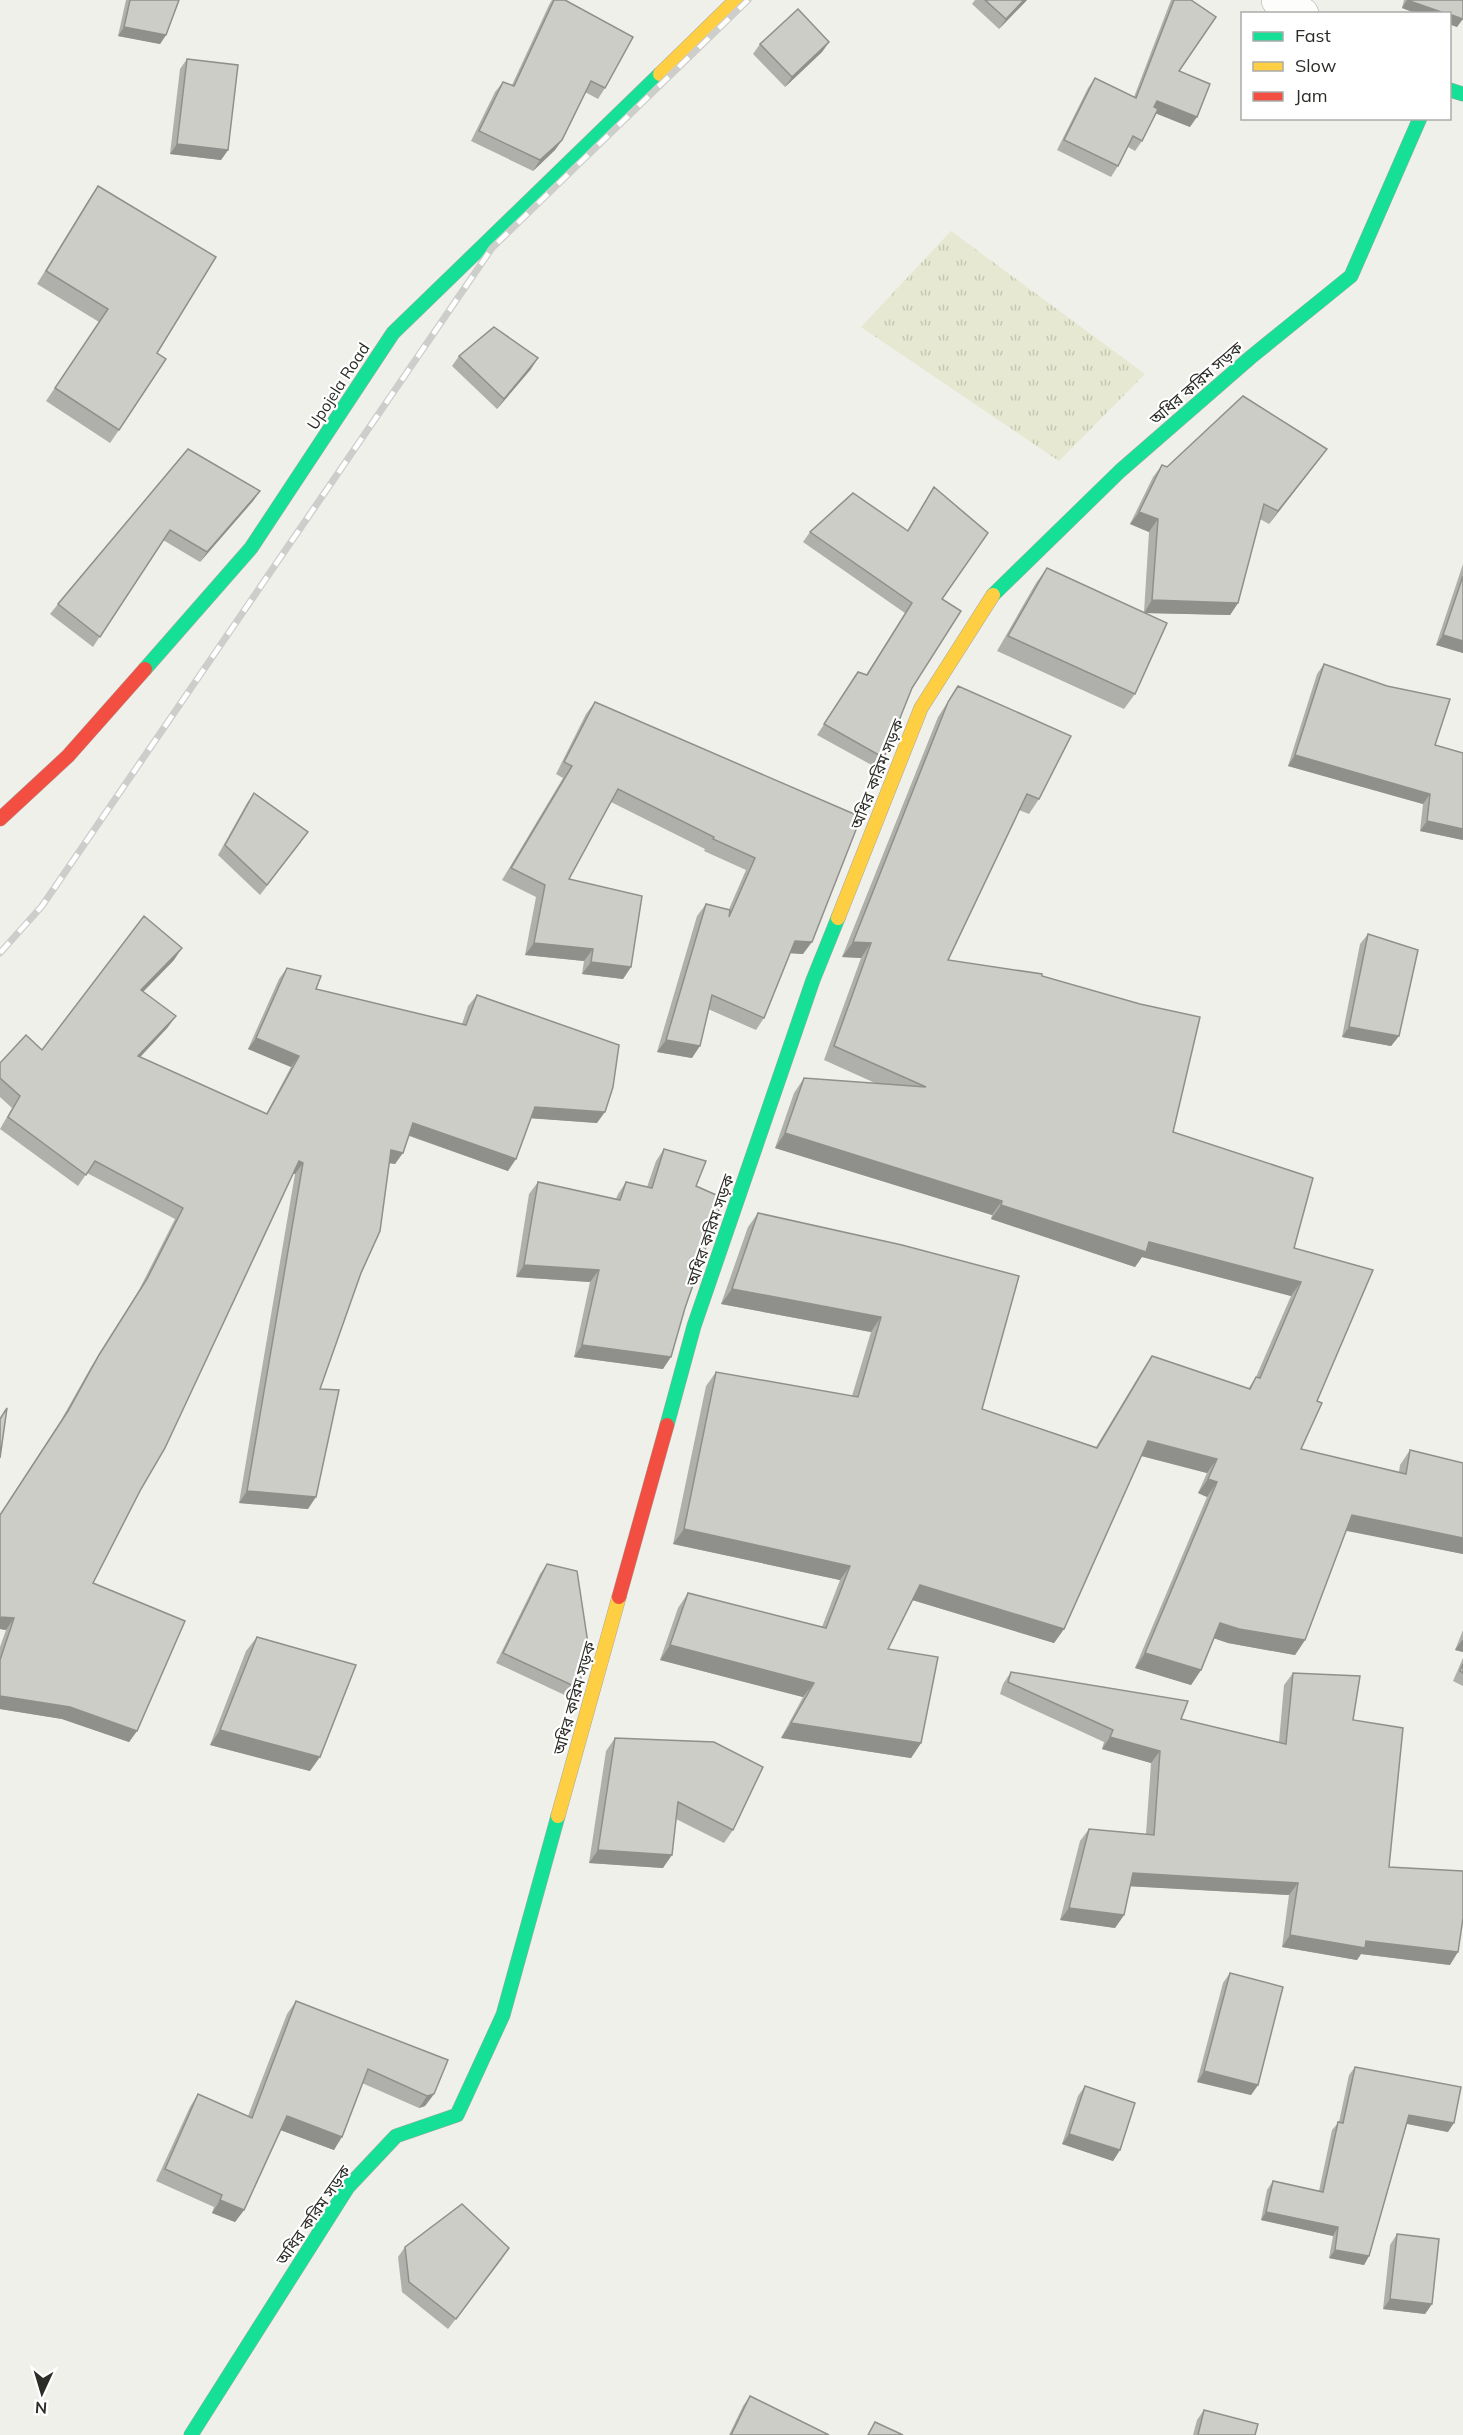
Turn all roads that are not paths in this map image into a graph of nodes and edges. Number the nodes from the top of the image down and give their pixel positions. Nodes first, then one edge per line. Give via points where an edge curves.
1 (736, 0) edge
2 (1278, 0) edge
3 (1299, 12) edge
4 (1419, 120) edge
5 (0, 819) edge
6 (191, 2435) edge

1 - 5 main road, Upojela Road via 393,333 251,548 68,756
2 - 3 street
4 - 6 main road, অধির করিম সড়ক via 1351,276 1120,471 993,595 921,708 813,980 694,1326 503,2015 457,2115 396,2136 348,2187

